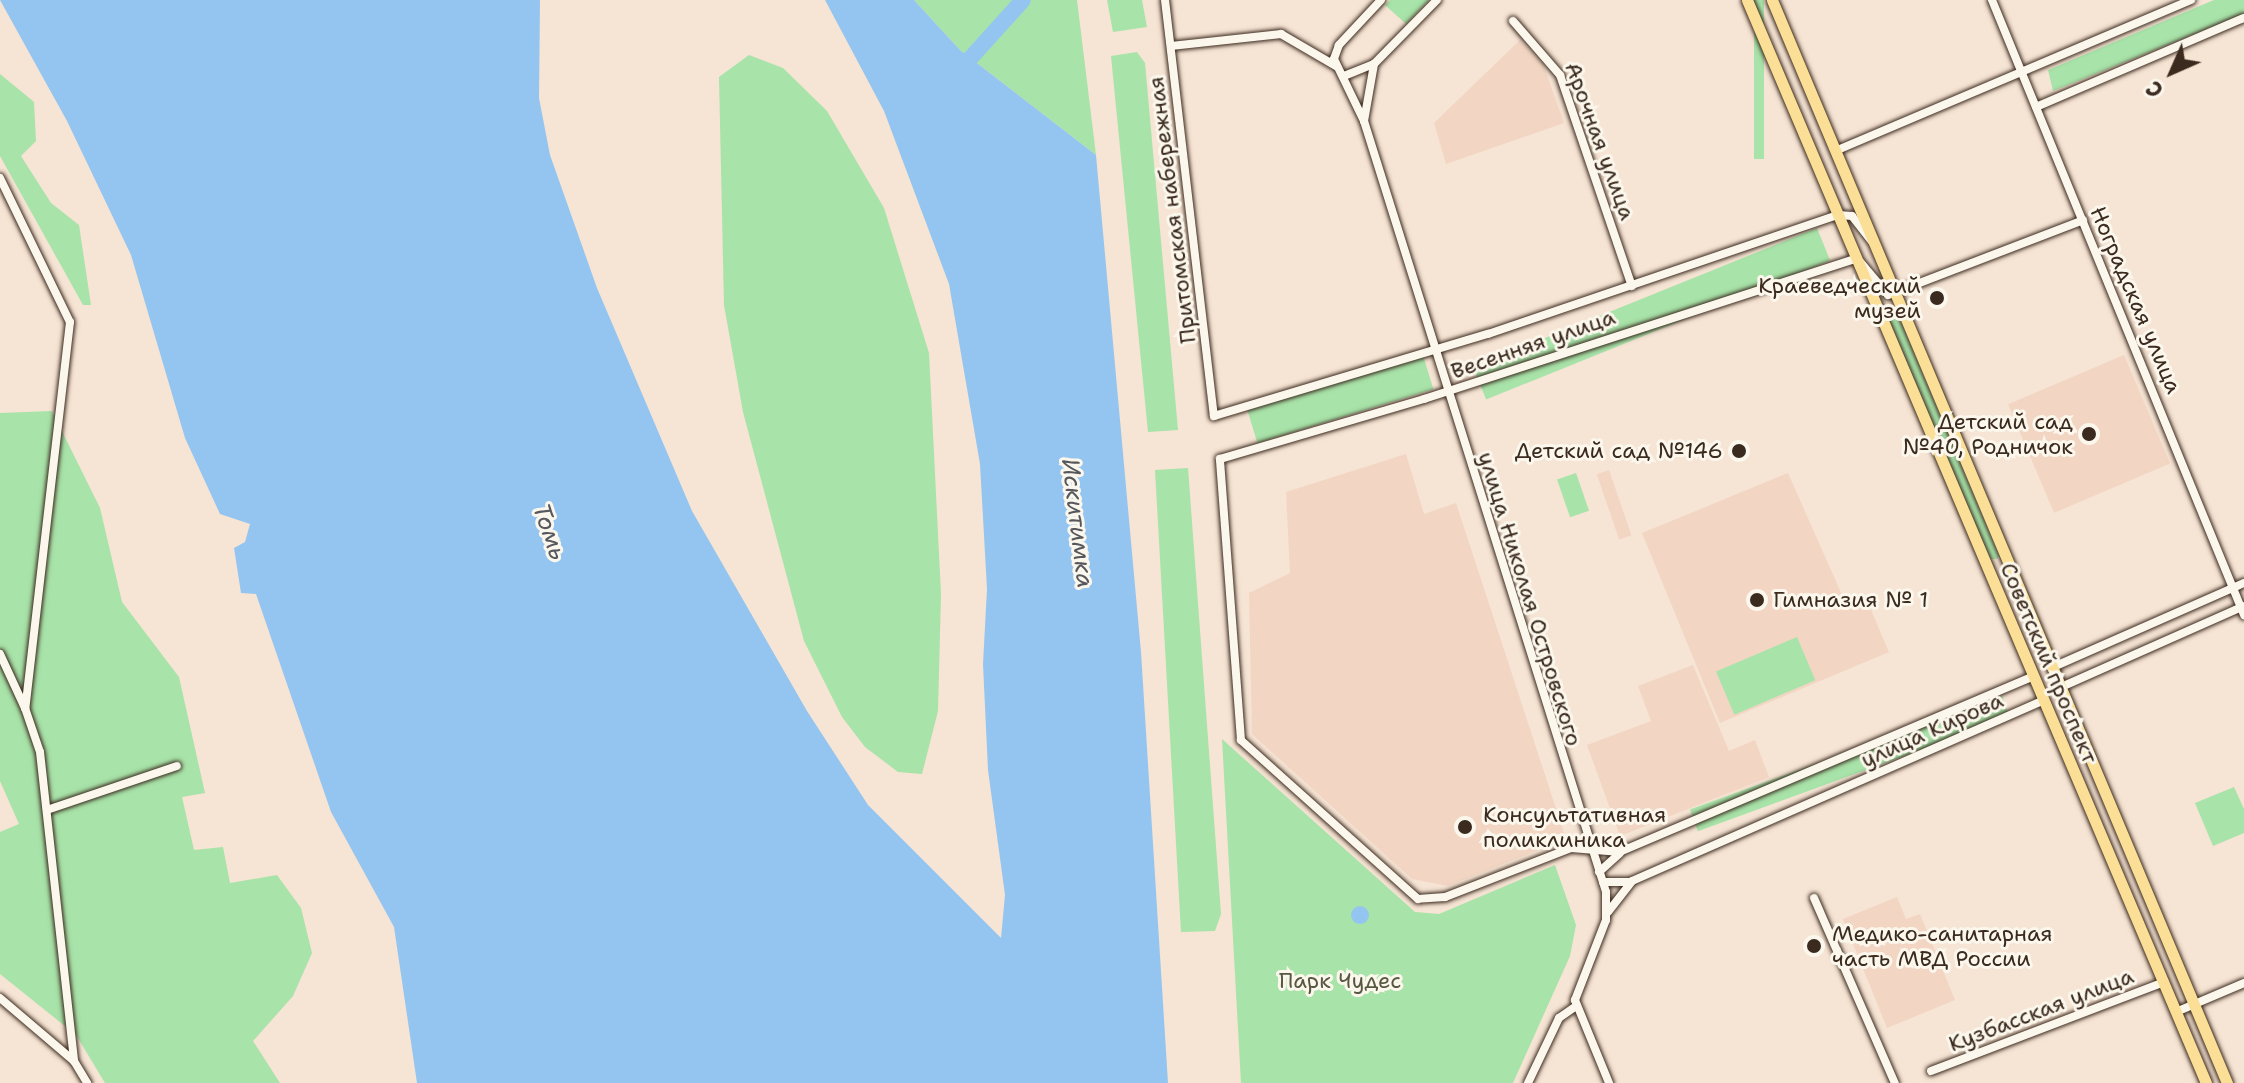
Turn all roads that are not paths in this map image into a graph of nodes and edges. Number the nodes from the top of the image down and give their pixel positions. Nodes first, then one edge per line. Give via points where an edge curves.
1 (1165, 0) edge
2 (1381, 0) edge
3 (1437, 0) edge
4 (1747, 0) edge
5 (1772, 0) edge
6 (1992, 0) edge
7 (2191, 0) edge
8 (2244, 18) edge
9 (1513, 21) dead end
10 (1171, 46) junction
11 (1374, 64) junction
12 (1336, 66) junction
13 (2021, 72) junction
14 (1344, 76) junction
15 (2036, 107) junction
16 (1364, 121) junction
17 (1835, 151) junction
18 (0, 178) edge
19 (1838, 215) junction
20 (2083, 220) junction
21 (1874, 243) junction
22 (1857, 258) junction
23 (1632, 286) junction
24 (1896, 294) junction
25 (1434, 351) junction
26 (1446, 392) junction
27 (1214, 416) joint
28 (2004, 554) junction
29 (1984, 562) junction
30 (2240, 585) edge
31 (2243, 609) edge
32 (0, 654) edge
33 (2051, 668) junction
34 (2034, 676) junction
35 (2059, 688) junction
36 (2044, 700) junction
37 (25, 708) junction
38 (177, 766) dead end
39 (47, 810) junction
40 (1590, 848) junction
41 (1620, 852) junction
42 (1599, 872) junction
43 (1632, 881) junction
44 (1603, 882) junction
45 (1814, 898) dead end
46 (1607, 912) junction
47 (2164, 982) junction
48 (2244, 983) edge
49 (0, 998) edge
50 (2194, 1004) junction
51 (1576, 1006) junction
52 (2176, 1012) junction
53 (74, 1061) junction
54 (1931, 1071) dead end
55 (87, 1083) edge
56 (1528, 1083) edge
57 (1609, 1083) edge
58 (1895, 1083) edge
59 (2206, 1083) edge
60 (2227, 1083) edge

1 - 10 street, Притомская набережная
2 - 12 street via 1335,51
3 - 11 street
4 - 19 main road, Советский проспект
5 - 17 main road, Советский проспект
6 - 13 street, Ноградская улица
7 - 13 street
8 - 15 street
9 - 23 street, Арочная улица via 1560,75
10 - 12 street via 1281,34
10 - 27 street, Притомская набережная
11 - 14 street
11 - 16 street
12 - 14 street, улица Николая Островского
13 - 15 street, Ноградская улица
13 - 17 street
14 - 16 street, улица Николая Островского
15 - 20 street, Ноградская улица
16 - 25 street, улица Николая Островского
17 - 21 main road, Советский проспект
18 - 37 street via 70,322
19 - 21 street, Советский проспект via 1852,216
19 - 22 main road, Советский проспект
19 - 23 street, Весенняя улица
20 - 24 street
20 - 30 street, Ноградская улица
21 - 24 main road, Советский проспект
22 - 24 street, Советский проспект via 1881,292
22 - 26 street, Весенняя улица
22 - 29 main road, Советский проспект
23 - 25 street, Весенняя улица
24 - 28 main road, Советский проспект
25 - 26 street, улица Николая Островского
25 - 27 street, Весенняя улица
26 - 40 street, улица Николая Островского
26 - 40 street, Весенняя улица via 1220,459 1241,740 1418,899 1445,897 1571,848
28 - 29 main road via 1995,565
28 - 33 main road, Советский проспект
29 - 34 main road, Советский проспект
30 - 31 street, Ноградская улица
30 - 33 street
31 - 35 street, улица Кирова
32 - 37 street
33 - 34 main road, улица Кирова
33 - 35 main road, Советский проспект
34 - 36 main road, Советский проспект
34 - 41 street, улица Кирова
35 - 36 main road, улица Кирова
35 - 50 main road, Советский проспект
36 - 43 street, улица Кирова
36 - 47 main road, Советский проспект
37 - 39 street via 40,752
38 - 39 street
39 - 53 street
40 - 41 street
40 - 42 street, улица Николая Островского
41 - 42 street, улица Кирова
42 - 44 street, улица Николая Островского
43 - 44 street, улица Кирова
43 - 46 street, улица Кирова
44 - 46 street, улица Николая Островского
45 - 58 street
46 - 51 street, улица Николая Островского via 1575,992
47 - 52 main road, Советский проспект
47 - 54 street, Кузбасская улица
48 - 50 street
49 - 53 street
50 - 52 street
50 - 60 main road, Советский проспект
51 - 56 street via 1559,1018
51 - 57 street
52 - 59 main road, Советский проспект
53 - 55 street

